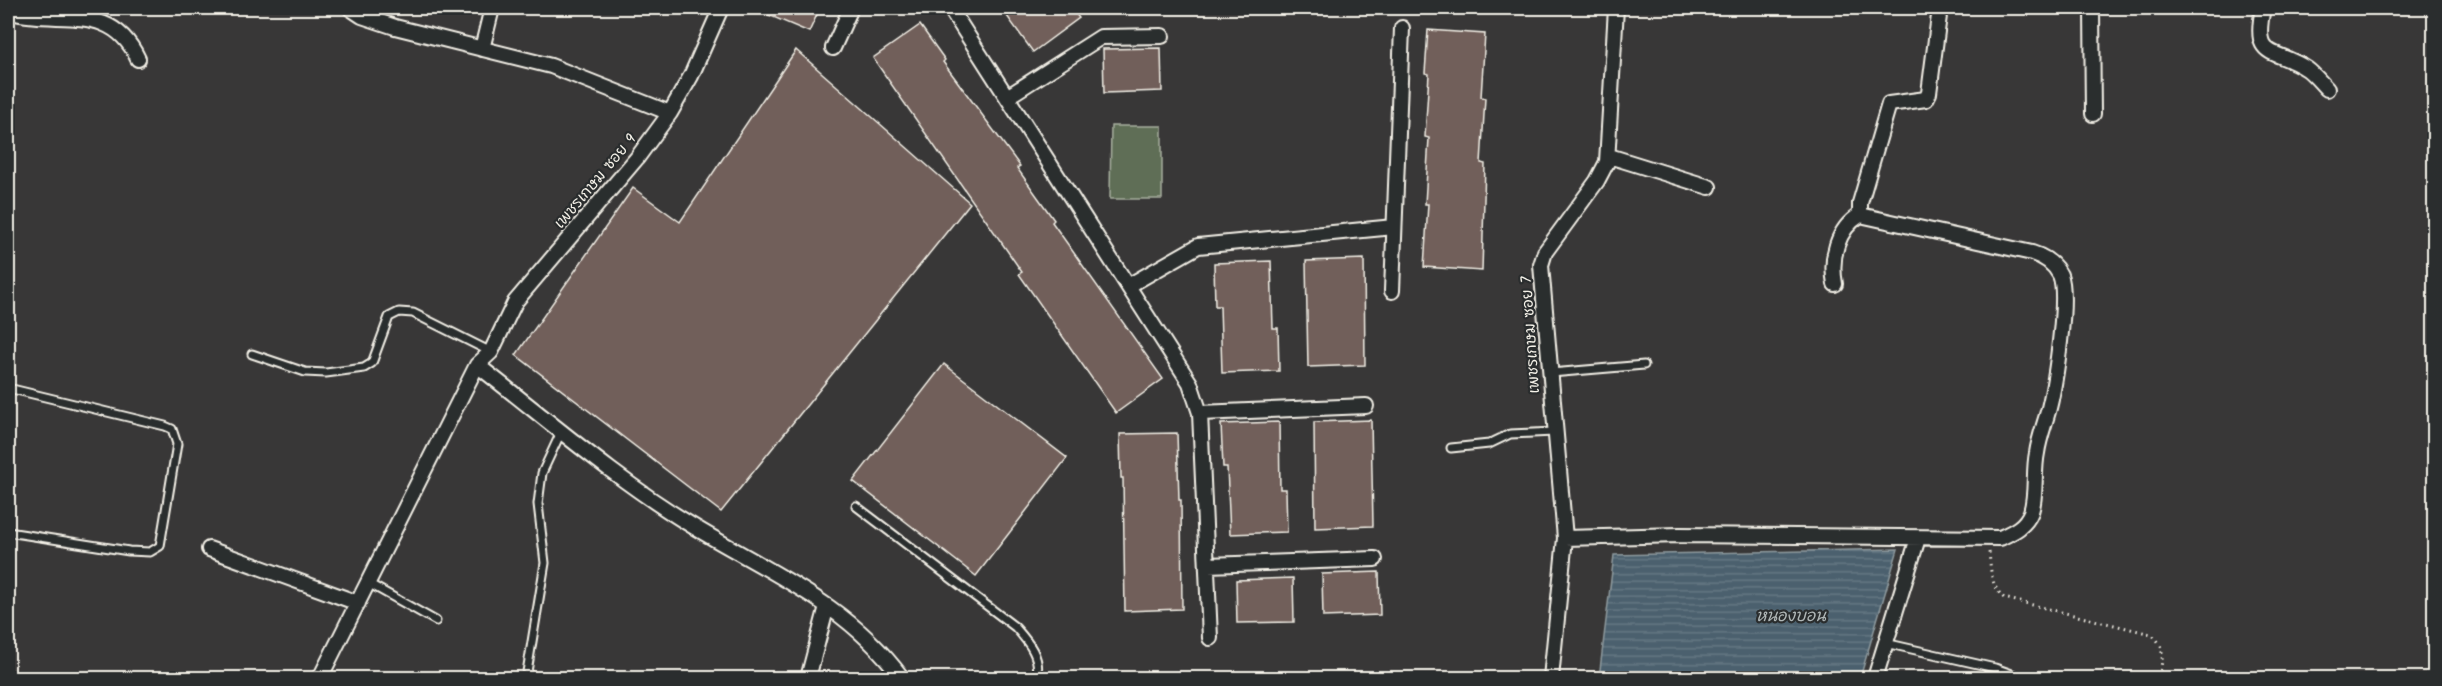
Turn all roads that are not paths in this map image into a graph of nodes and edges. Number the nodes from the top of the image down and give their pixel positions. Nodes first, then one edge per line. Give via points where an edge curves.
1 (350, 8) edge
2 (492, 8) edge
3 (721, 8) edge
4 (851, 8) edge
5 (950, 8) edge
6 (1616, 8) edge
7 (1940, 8) edge
8 (2092, 8) edge
9 (2263, 8) edge
10 (8, 11) edge
11 (1402, 28) dead end
12 (1162, 36) dead end
13 (833, 48) dead end
14 (482, 49) junction
15 (138, 59) dead end
16 (2327, 89) dead end
17 (1007, 97) junction
18 (670, 113) junction
19 (2093, 114) dead end
20 (1609, 156) junction
21 (1709, 187) dead end
22 (1860, 214) junction
23 (1394, 226) junction
24 (1834, 284) dead end
25 (1128, 286) junction
26 (1392, 291) dead end
27 (491, 352) junction
28 (252, 354) dead end
29 (477, 364) junction
30 (1644, 365) dead end
31 (1550, 374) junction
32 (8, 388) edge
33 (1366, 405) dead end
34 (1200, 413) junction
35 (562, 430) junction
36 (1554, 432) junction
37 (1451, 448) dead end
38 (856, 506) dead end
39 (8, 532) edge
40 (1564, 538) junction
41 (1918, 538) junction
42 (209, 549) dead end
43 (1375, 559) dead end
44 (1207, 565) junction
45 (368, 583) junction
46 (358, 603) junction
47 (826, 606) junction
48 (436, 621) dead end
49 (1210, 638) dead end
50 (1886, 644) junction
51 (320, 678) edge
52 (526, 678) edge
53 (808, 678) edge
54 (902, 678) edge
55 (1037, 678) edge
56 (1551, 678) edge
57 (1875, 678) edge
58 (2023, 678) edge

1 - 14 street via 395,27
2 - 14 street
3 - 18 street, เพชรเกษม ซอย 9
4 - 13 street
5 - 17 street
6 - 20 street, เพชรเกษม ซอย 7
7 - 22 street via 1929,93 1926,99 1888,104
8 - 19 street
9 - 16 street via 2260,42 2269,51 2307,69
10 - 15 street via 95,16 123,32
11 - 23 street
12 - 17 street via 1101,37
14 - 18 street via 551,66
17 - 25 street
18 - 27 street, เพชรเกษม ซอย 9 via 637,158 515,302
20 - 21 street
20 - 31 street, เพชรเกษม ซอย 7 via 1597,181 1553,239 1543,259 1541,281
22 - 24 street via 1849,221 1839,238 1832,268
22 - 41 street via 2042,257 2061,278 2057,354 2036,453 2030,513 2024,525 2000,538
23 - 25 street via 1198,246
23 - 26 street
25 - 34 street via 1190,383
27 - 28 lane via 414,313 399,312 389,317 372,363 364,368 326,374 305,372
27 - 29 street, เพชรเกษม ซอย 9
29 - 35 street
29 - 45 street
30 - 31 lane
31 - 36 street, เพชรเกษม ซอย 7
32 - 39 lane via 165,426 172,429 177,444 157,550 129,551
33 - 34 street
34 - 44 street
35 - 47 street via 691,525 803,588
35 - 52 lane via 542,472 538,504 545,563
36 - 37 lane via 1510,434 1489,444
36 - 40 street, เพชรเกษม ซอย 7
38 - 55 lane via 1015,627 1034,649
40 - 41 street
40 - 56 street, เพชรเกษม ซอย 7
41 - 50 street
42 - 46 street
43 - 44 street
44 - 49 street
45 - 46 street
45 - 48 lane
46 - 51 street
47 - 53 street
47 - 54 street via 884,654
50 - 57 street
50 - 58 lane

